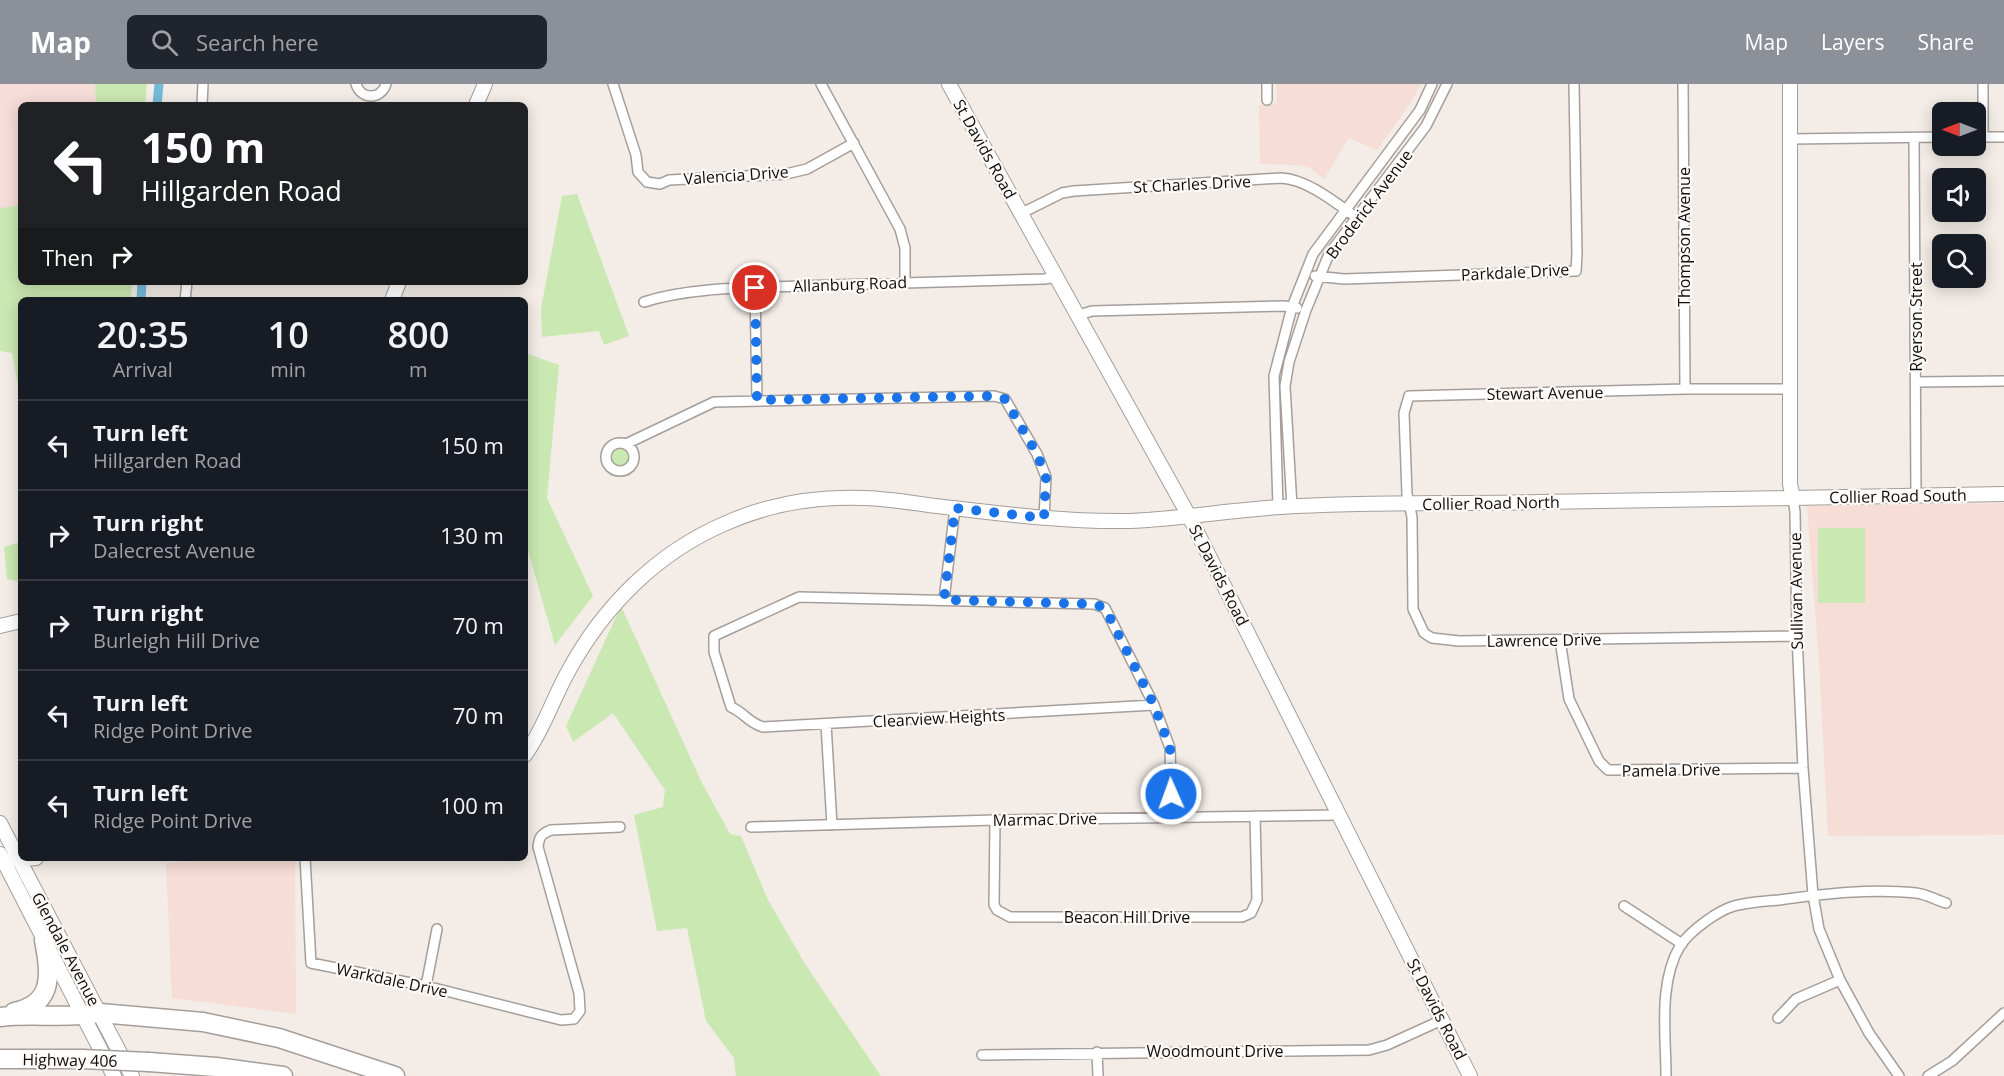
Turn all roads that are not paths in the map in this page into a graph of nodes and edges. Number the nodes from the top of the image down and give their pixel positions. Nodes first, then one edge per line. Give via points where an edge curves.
1 (203, 84) edge
2 (356, 84) edge
3 (386, 84) edge
4 (485, 84) edge
5 (614, 84) edge
6 (821, 84) edge
7 (1267, 84) edge
8 (1432, 84) edge
9 (1448, 84) edge
10 (1574, 84) edge
11 (1683, 84) edge
12 (1790, 84) edge
13 (1983, 84) edge
14 (954, 86) edge
15 (379, 94) junction
16 (1267, 100) dead end
17 (202, 102) edge
18 (379, 102) edge
19 (477, 102) edge
20 (1982, 102) edge
21 (2004, 136) edge
22 (1932, 137) edge
23 (1986, 137) edge
24 (1914, 138) junction
25 (1790, 139) junction
26 (854, 143) junction
27 (1346, 210) junction
28 (1022, 213) junction
29 (1357, 218) junction
30 (1305, 272) junction
31 (1058, 277) junction
32 (1318, 277) junction
33 (905, 282) junction
34 (755, 288) junction
35 (644, 302) dead end
36 (1292, 307) junction
37 (1306, 310) junction
38 (1078, 315) junction
39 (2004, 381) edge
40 (1916, 382) junction
41 (1685, 389) junction
42 (1791, 389) junction
43 (757, 400) junction
44 (626, 444) dead end
45 (2004, 494) edge
46 (1916, 496) junction
47 (1793, 498) junction
48 (1409, 504) junction
49 (1285, 507) junction
50 (955, 508) junction
51 (1189, 516) junction
52 (1044, 518) junction
53 (944, 600) junction
54 (18, 622) edge
55 (0, 626) edge
56 (1797, 636) junction
57 (1560, 640) junction
58 (1154, 705) junction
59 (826, 724) junction
60 (528, 751) edge
61 (1803, 768) junction
62 (1339, 815) junction
63 (1255, 816) junction
64 (1172, 817) junction
65 (995, 820) junction
66 (0, 823) edge
67 (832, 825) junction
68 (620, 827) dead end
69 (752, 827) dead end
70 (18, 857) edge
71 (1, 858) edge
72 (18, 859) edge
73 (20, 861) edge
74 (305, 861) edge
75 (1813, 895) junction
76 (1946, 903) dead end
77 (1623, 906) dead end
78 (437, 928) dead end
79 (44, 940) junction
80 (1682, 944) junction
81 (1840, 980) junction
82 (426, 986) junction
83 (2004, 1013) edge
84 (92, 1015) junction
85 (0, 1016) edge
86 (1778, 1018) dead end
87 (1442, 1020) junction
88 (1097, 1052) junction
89 (982, 1055) dead end
90 (0, 1059) edge
91 (114, 1076) edge
92 (132, 1076) edge
93 (283, 1076) edge
94 (395, 1076) edge
95 (1098, 1076) edge
96 (1470, 1076) edge
97 (1666, 1076) edge
98 (1899, 1076) edge
99 (1928, 1076) edge

1 - 17 street
2 - 15 street via 364,95
3 - 15 street
4 - 19 main road
5 - 26 street, Valencia Drive via 638,172 647,182 786,174 807,169
6 - 26 street
7 - 16 street
8 - 27 street, Broderick Avenue via 1420,110
9 - 29 street, Broderick Avenue via 1426,126
10 - 32 street, Parkdale Drive via 1576,271
11 - 41 street, Thompson Avenue
12 - 25 main road, Sullivan Avenue
13 - 20 street
14 - 28 main road, St Davids Road
15 - 18 street
21 - 23 street
22 - 24 street
24 - 25 street
24 - 40 street, Ryerson Street
25 - 42 main road, Sullivan Avenue
26 - 33 street via 900,229 905,248
27 - 28 street, St Charles Drive via 1303,183 1281,178 1074,191
27 - 29 street, St Charles Drive
27 - 30 street, Broderick Avenue via 1313,254
28 - 31 main road, St Davids Road
29 - 32 street, Broderick Avenue via 1329,254
30 - 32 street, Parkdale Drive
30 - 36 street, Broderick Avenue
31 - 33 street, Allanburg Road
31 - 38 main road, St Davids Road
32 - 37 street, Broderick Avenue
33 - 34 street, Allanburg Road
34 - 35 street, Allanburg Road via 667,295
34 - 43 street
36 - 37 street
36 - 38 street via 1092,311
36 - 49 street, Broderick Avenue via 1274,376
37 - 49 street, Broderick Avenue via 1285,386
38 - 51 main road, St Davids Road
39 - 40 street
40 - 46 street, Ryerson Street
41 - 42 street, Stewart Avenue
41 - 48 street, Stewart Avenue via 1409,396 1404,413
42 - 47 main road, Sullivan Avenue
43 - 44 street via 709,403
43 - 52 street via 994,396 1005,399 1046,477
45 - 46 main road, Collier Road South
46 - 47 main road, Collier Road South
47 - 48 main road, Collier Road North
47 - 56 street, Sullivan Avenue
48 - 49 main road, Collier Road North
48 - 57 street, Lawrence Drive via 1413,609 1424,633 1432,638 1459,641
49 - 51 main road, Collier Road North
50 - 52 main road, Collier Road North
50 - 53 street
50 - 60 main road, Collier Road North via 867,498 798,502 724,524 687,543 658,563 607,613 566,674
51 - 52 main road, Collier Road North via 1128,521
51 - 62 main road, St Davids Road
53 - 58 street via 1094,604 1105,608
53 - 59 street, Clearview Heights via 799,597 714,636 714,652 731,707 742,712 750,723 763,727
54 - 55 main road
56 - 57 street, Lawrence Drive
56 - 61 street, Sullivan Avenue
57 - 61 street, Pamela Drive via 1569,699 1599,761 1608,771
58 - 59 street, Clearview Heights
58 - 64 street via 1170,748
59 - 67 street
61 - 75 street, Sullivan Avenue
62 - 63 street, Marmac Drive
62 - 87 main road, St Davids Road
63 - 64 street, Marmac Drive
63 - 65 street, Beacon Hill Drive via 1257,900 1251,913 1242,917 1010,917 994,905
64 - 65 street, Marmac Drive
65 - 67 street, Marmac Drive
66 - 70 main road, Glendale Avenue
67 - 69 street, Marmac Drive
68 - 82 street, Warkdale Drive via 551,830 542,833 538,847 579,993 579,1011 574,1019 561,1020
71 - 72 main road
71 - 79 main road, Glendale Avenue
73 - 84 main road, Glendale Avenue
74 - 82 street, Warkdale Drive via 312,963
75 - 76 street via 1918,893
75 - 80 street via 1735,905 1720,911
75 - 81 street, Sullivan Avenue via 1819,929
77 - 80 street
78 - 82 street
79 - 84 main road, Glendale Avenue
79 - 85 highway via 49,966 40,999 22,1011
80 - 97 street via 1672,963 1666,998
81 - 86 street via 1796,999
81 - 98 street, Sullivan Avenue via 1869,1033
83 - 99 street via 1952,1061
84 - 85 highway
84 - 91 main road, Glendale Avenue
84 - 92 main road, Glendale Avenue
84 - 94 highway via 203,1022 279,1038
87 - 88 street, Woodmount Drive via 1369,1050
87 - 96 main road, St Davids Road
88 - 89 street, Woodmount Drive
88 - 95 street
90 - 93 highway, Highway 406, bridge via 149,1062

